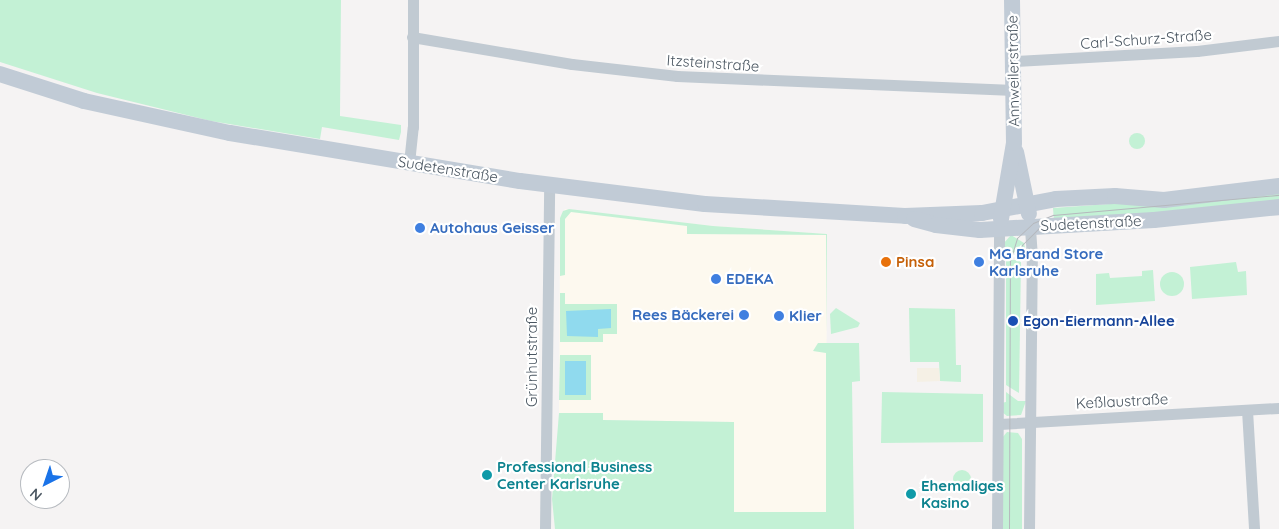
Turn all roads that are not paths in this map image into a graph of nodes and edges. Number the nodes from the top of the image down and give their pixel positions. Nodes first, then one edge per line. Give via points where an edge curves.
1 (413, 0) edge
2 (1012, 0) edge
3 (412, 37) junction
4 (1279, 41) edge
5 (1014, 61) junction
6 (0, 74) edge
7 (1014, 90) junction
8 (1014, 143) junction
9 (409, 163) junction
10 (549, 185) junction
11 (1279, 186) edge
12 (1028, 204) junction
13 (1279, 207) edge
14 (1004, 209) junction
15 (905, 216) junction
16 (1030, 226) junction
17 (999, 228) junction
18 (1279, 408) edge
19 (1248, 410) junction
20 (1028, 423) junction
21 (999, 424) junction
22 (545, 529) edge
23 (998, 529) edge
24 (1029, 529) edge
25 (1254, 529) edge

1 - 3 street
2 - 5 main road, Annweilerstraße
3 - 7 street, Itzsteinstraße via 572,64 677,76
3 - 9 street via 413,127
4 - 5 street, Carl-Schurz-Straße via 1198,51
5 - 7 main road, Annweilerstraße
6 - 9 main road, Sudetenstraße via 84,101 150,117
7 - 8 main road, Annweilerstraße
8 - 12 main road, Annweilerstraße
8 - 14 main road, Annweilerstraße
9 - 10 main road, Sudetenstraße
10 - 15 main road, Sudetenstraße via 705,204
10 - 22 street, Grünhutstraße
11 - 12 main road, Sudetenstraße via 1186,199 1115,196
12 - 14 main road, Sudetenstraße
12 - 16 main road, Annweilerstraße
13 - 16 main road, Sudetenstraße via 1154,220
14 - 15 main road, Sudetenstraße
14 - 17 main road, Annweilerstraße
15 - 17 main road, Sudetenstraße via 955,228
16 - 17 main road, Sudetenstraße
16 - 20 street via 1032,361
17 - 21 street
18 - 19 street, Keßlaustraße
19 - 20 street, Keßlaustraße
19 - 25 street
20 - 21 street, Keßlaustraße
20 - 24 street
21 - 23 street

